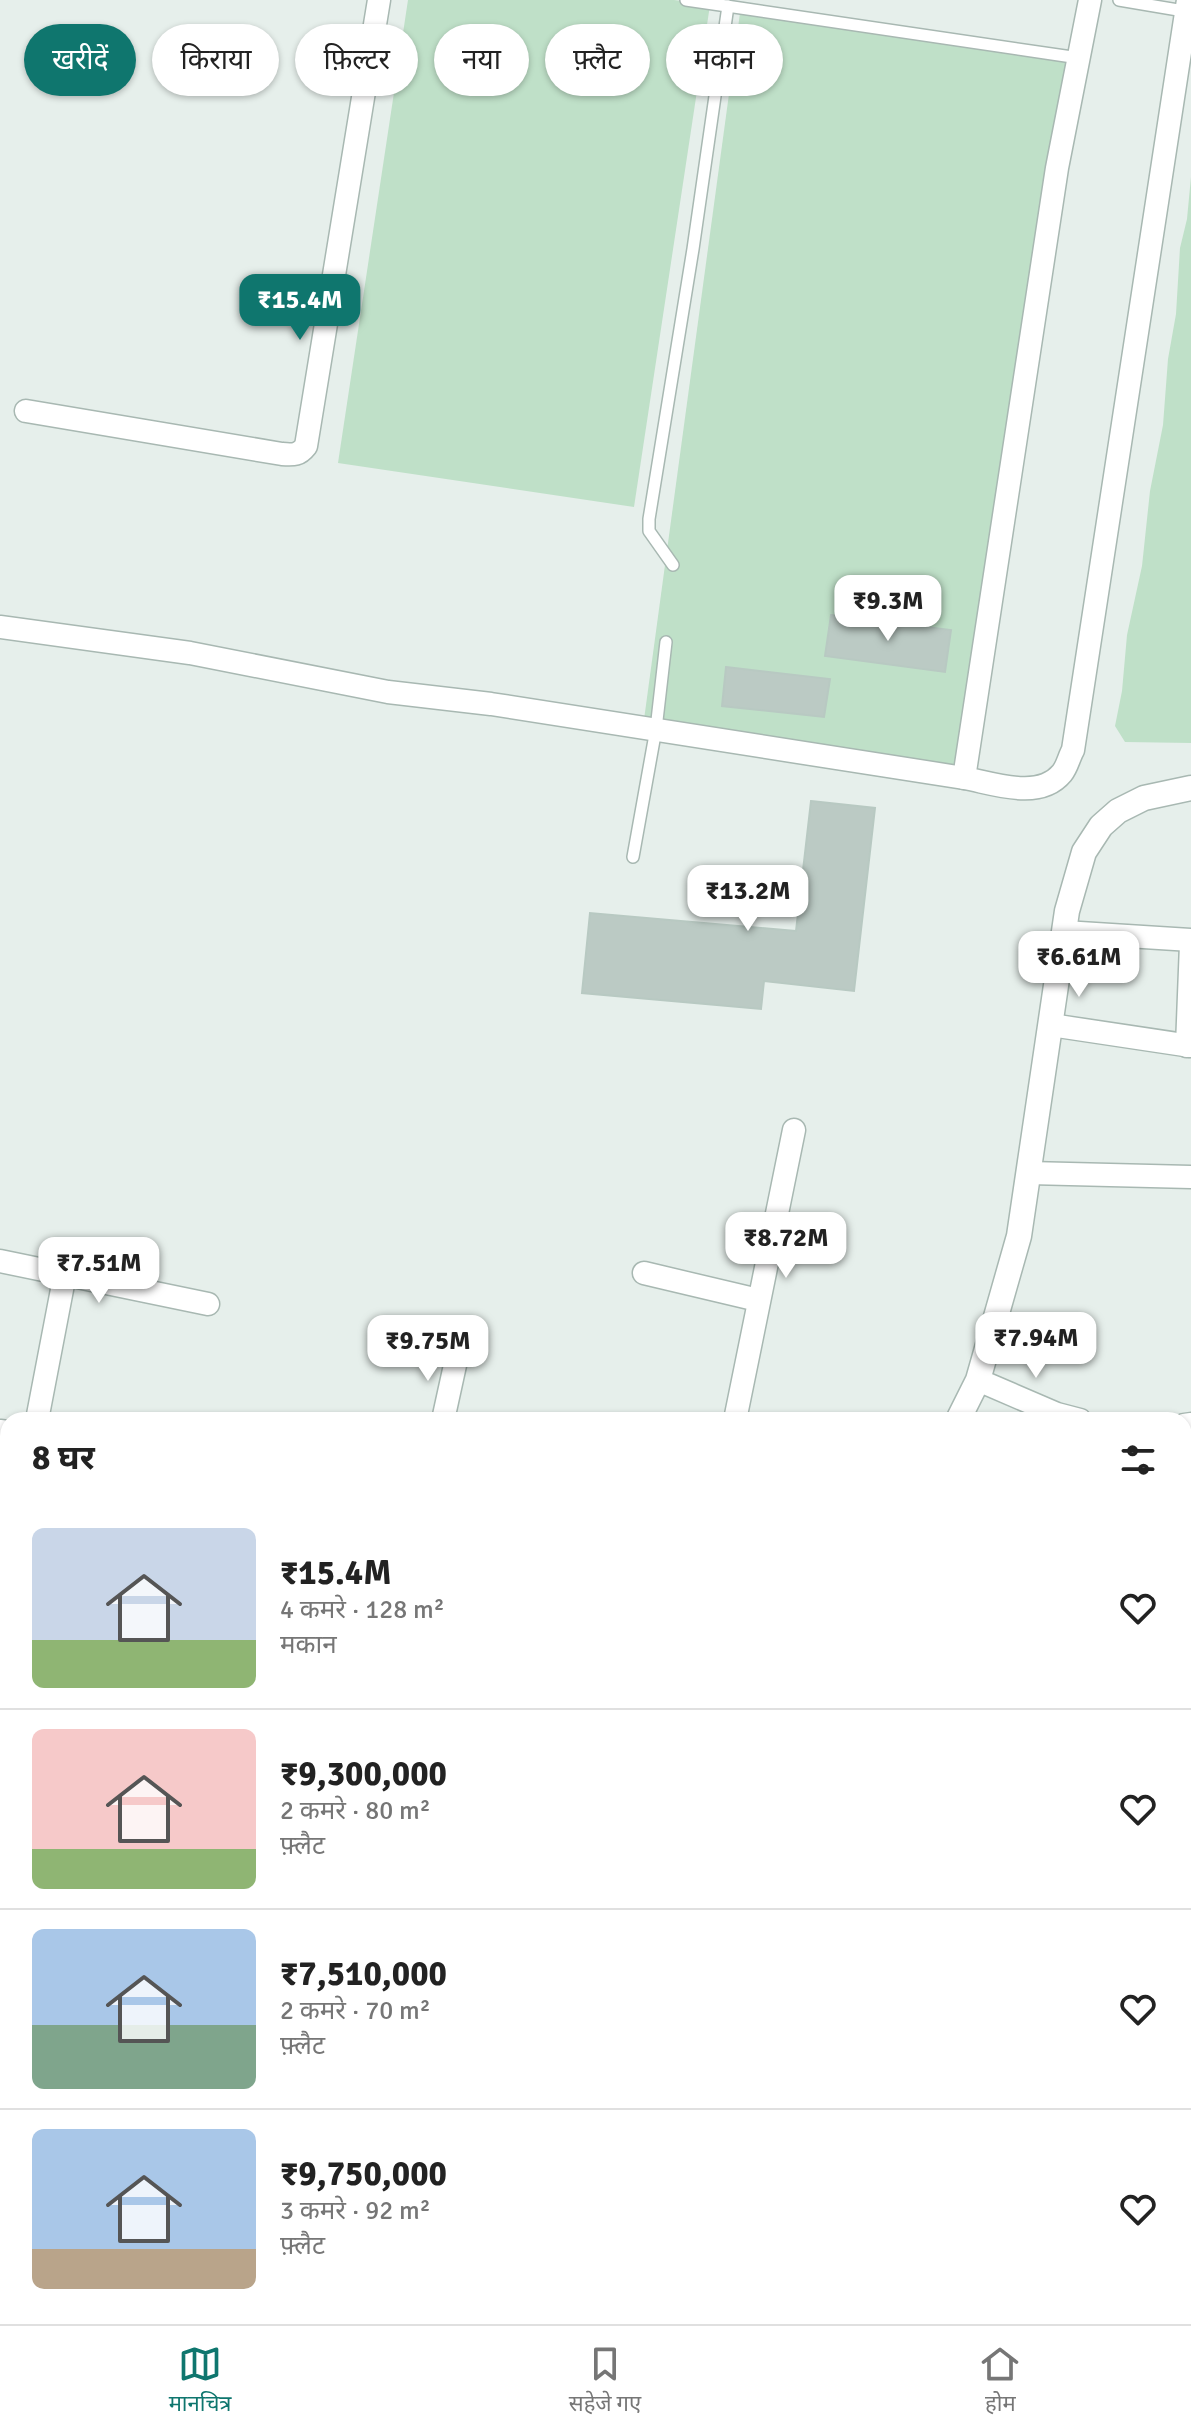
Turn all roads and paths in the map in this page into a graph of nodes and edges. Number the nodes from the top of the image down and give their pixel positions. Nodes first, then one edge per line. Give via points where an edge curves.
1 (379, 0) edge
2 (686, 0) edge
3 (1090, 0) edge
4 (1119, 0) edge
5 (728, 6) junction
6 (1188, 8) edge
7 (1079, 58) junction
8 (26, 411) dead end
9 (673, 565) dead end
10 (0, 627) edge
11 (666, 642) dead end
12 (656, 729) junction
13 (964, 778) junction
14 (1191, 788) edge
15 (633, 857) dead end
16 (1064, 932) junction
17 (1191, 942) edge
18 (1051, 1025) junction
19 (1189, 1046) edge
20 (794, 1130) dead end
21 (1029, 1173) junction
22 (1191, 1177) edge
23 (0, 1261) edge
24 (644, 1273) dead end
25 (65, 1274) junction
26 (758, 1300) junction
27 (208, 1304) dead end
28 (457, 1356) dead end
29 (978, 1380) junction
30 (39, 1412) edge
31 (445, 1412) edge
32 (737, 1412) edge
33 (962, 1412) edge
34 (1052, 1412) edge

1 - 8 street via 301,453
2 - 5 lane
3 - 7 street
4 - 6 lane
5 - 7 lane
5 - 9 lane via 649,519 649,531
6 - 13 street via 1073,750 1050,783 1022,789
7 - 13 street via 1057,168
10 - 12 street via 190,653 388,692
11 - 12 lane
12 - 13 street
12 - 15 lane
14 - 16 street via 1144,798 1101,826 1084,852
16 - 17 street
16 - 18 street
17 - 19 street
18 - 19 street
18 - 21 street
20 - 26 street
21 - 22 street
21 - 29 street via 1019,1236
23 - 25 street
24 - 26 street
25 - 27 street
25 - 30 street
26 - 32 street
28 - 31 street
29 - 33 street
29 - 34 street

